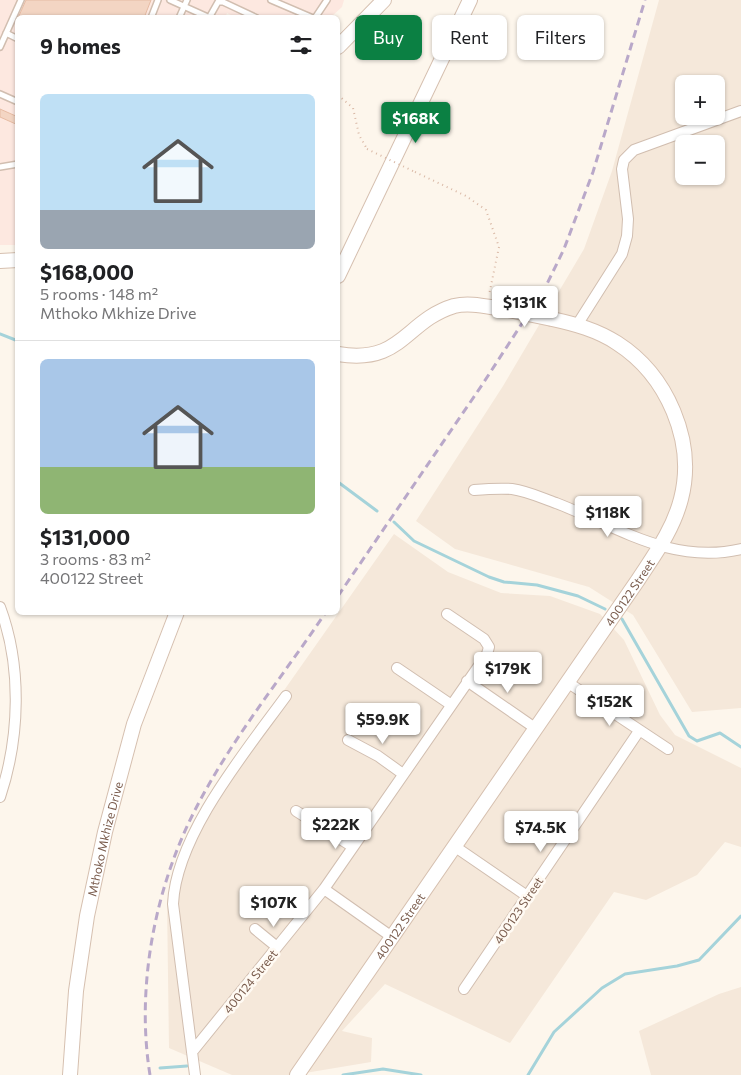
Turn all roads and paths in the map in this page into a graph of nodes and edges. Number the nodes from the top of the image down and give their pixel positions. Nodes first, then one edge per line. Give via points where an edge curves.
1 (21, 0) edge
2 (158, 0) edge
3 (170, 0) edge
4 (187, 0) edge
5 (271, 0) edge
6 (327, 0) edge
7 (384, 0) edge
8 (470, 0) edge
9 (184, 6) junction
10 (152, 15) edge
11 (181, 15) edge
12 (204, 15) edge
13 (210, 15) edge
14 (251, 15) edge
15 (307, 15) edge
16 (316, 15) edge
17 (6, 33) junction
18 (15, 38) edge
19 (340, 45) edge
20 (0, 47) edge
21 (0, 94) edge
22 (340, 97) edge
23 (15, 101) edge
24 (741, 111) edge
25 (15, 164) edge
26 (0, 167) edge
27 (15, 260) edge
28 (0, 261) edge
29 (15, 265) edge
30 (341, 267) edge
31 (486, 306) junction
32 (577, 325) junction
33 (340, 354) edge
34 (474, 490) dead end
35 (660, 547) junction
36 (741, 549) edge
37 (0, 607) edge
38 (447, 614) dead end
39 (176, 615) edge
40 (397, 668) dead end
41 (467, 681) junction
42 (567, 682) junction
43 (286, 696) dead end
44 (450, 704) junction
45 (535, 728) junction
46 (639, 731) junction
47 (348, 740) dead end
48 (668, 750) dead end
49 (402, 774) junction
50 (0, 797) edge
51 (296, 811) dead end
52 (454, 846) junction
53 (353, 847) junction
54 (324, 889) junction
55 (527, 896) junction
56 (256, 929) dead end
57 (392, 937) junction
58 (277, 947) junction
59 (464, 989) dead end
60 (192, 1052) junction
61 (70, 1075) edge
62 (195, 1075) edge
63 (297, 1075) edge

1 - 17 lane
2 - 10 lane
3 - 9 lane
4 - 9 lane
5 - 15 lane
6 - 16 lane
7 - 19 street
8 - 30 street
9 - 11 lane
9 - 12 lane
13 - 14 lane via 215,4 223,2
17 - 18 lane
17 - 20 lane
21 - 23 lane
22 - 31 path, bridge via 353,108 358,135 367,149 466,196 486,210 499,247
24 - 32 street via 628,155 622,169 628,220 622,254
25 - 26 lane
27 - 28 street
28 - 29 lane
31 - 32 street, 400122 Street, bridge
31 - 33 street, 400122 Street via 467,304 446,309 394,347 378,354
32 - 35 street, 400122 Street via 616,342 633,354 650,371 671,404 682,446 684,478 675,518
34 - 35 street via 514,490 538,496
35 - 36 street via 698,554
35 - 42 street, 400122 Street
37 - 50 street via 9,639 15,693 11,755
38 - 41 street, 400124 Street via 488,644 488,651
39 - 61 street, Mthoko Mkhize Drive via 134,724 105,832 87,916 76,991
40 - 44 street
41 - 44 street, 400124 Street
41 - 45 street
42 - 45 street, 400122 Street
42 - 46 street
43 - 60 street via 241,756 210,805 174,888 173,904
44 - 49 street, 400124 Street
45 - 52 street, 400122 Street
46 - 48 street
46 - 55 street, 400123 Street
47 - 49 street
49 - 53 street, 400124 Street
51 - 53 street
52 - 55 street
52 - 57 street, 400122 Street
53 - 54 street, 400124 Street
54 - 57 street
54 - 58 street, 400124 Street
55 - 59 street, 400123 Street
56 - 58 street
57 - 63 street, 400122 Street
58 - 60 street, 400124 Street
60 - 62 street

